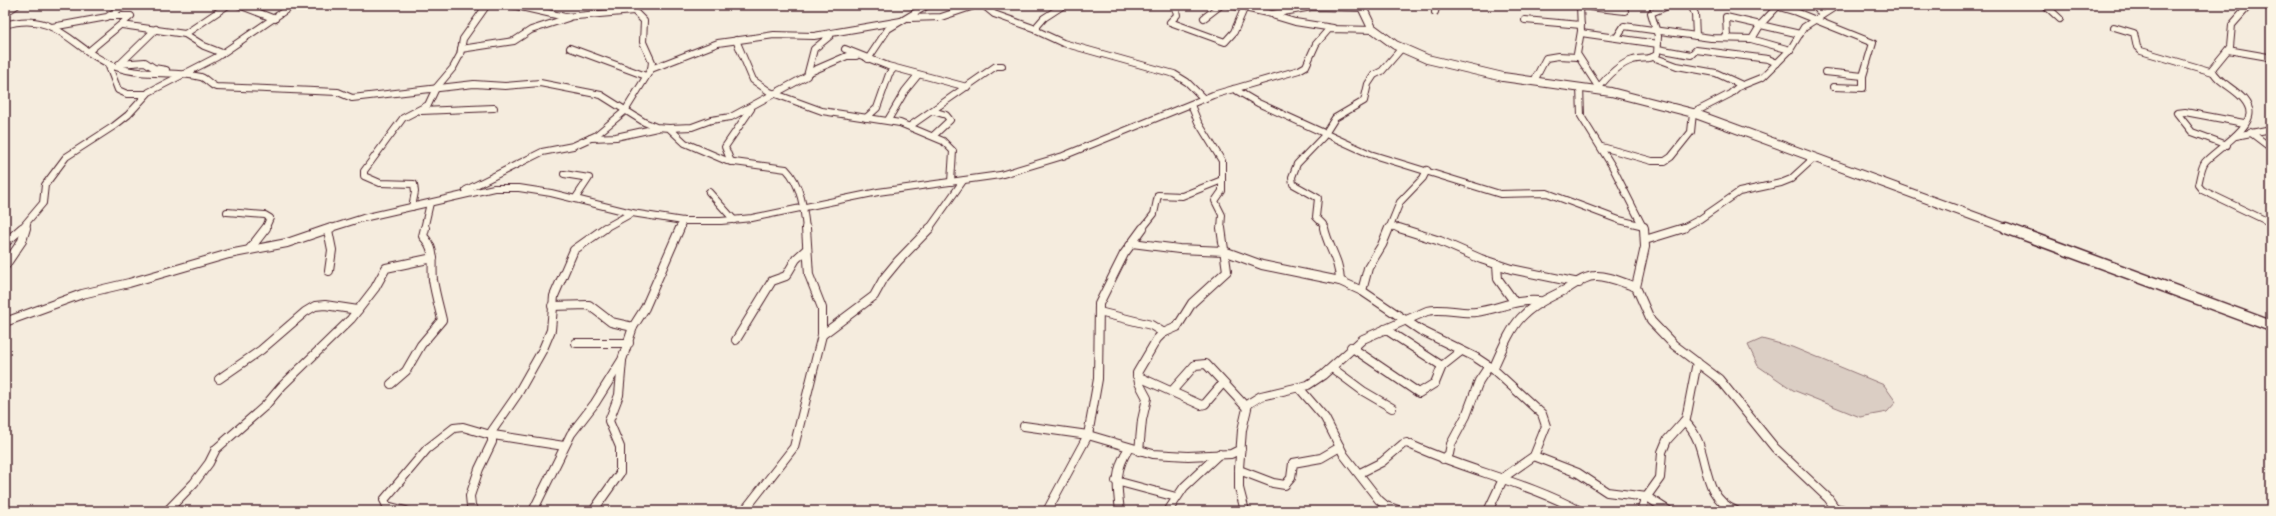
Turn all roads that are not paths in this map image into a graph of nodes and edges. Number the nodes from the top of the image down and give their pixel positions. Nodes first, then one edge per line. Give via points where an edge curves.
1 (16, 5) edge
2 (125, 5) edge
3 (228, 5) edge
4 (239, 5) edge
5 (283, 5) edge
6 (492, 5) edge
7 (512, 5) edge
8 (628, 5) edge
9 (928, 5) edge
10 (977, 5) edge
11 (983, 5) edge
12 (1064, 5) edge
13 (1175, 5) edge
14 (1221, 5) edge
15 (1230, 5) edge
16 (1433, 5) edge
17 (1580, 5) edge
18 (1670, 5) edge
19 (1691, 5) edge
20 (1814, 5) edge
21 (1838, 5) edge
22 (2045, 5) edge
23 (2247, 5) edge
24 (292, 6) edge
25 (487, 6) edge
26 (1361, 6) edge
27 (1776, 6) edge
28 (921, 7) edge
29 (1244, 9) junction
30 (634, 10) junction
31 (1626, 11) dead end
32 (1435, 12) dead end
33 (5, 13) edge
34 (1272, 14) junction
35 (1822, 15) junction
36 (111, 16) junction
37 (570, 17) junction
38 (5, 18) edge
39 (907, 18) junction
40 (1204, 18) dead end
41 (275, 19) junction
42 (2060, 19) dead end
43 (16, 20) junction
44 (1525, 20) dead end
45 (901, 21) junction
46 (1815, 21) junction
47 (5, 24) edge
48 (1761, 24) junction
49 (122, 25) junction
50 (1581, 25) junction
51 (52, 27) junction
52 (2114, 27) dead end
53 (1036, 28) junction
54 (1334, 28) junction
55 (156, 29) junction
56 (1657, 29) junction
57 (1375, 30) junction
58 (844, 31) junction
59 (1581, 33) junction
60 (185, 34) junction
61 (1800, 34) junction
62 (1696, 36) junction
63 (1617, 37) junction
64 (1727, 37) junction
65 (736, 40) junction
66 (1751, 40) junction
67 (1658, 46) junction
68 (570, 48) dead end
69 (461, 49) junction
70 (845, 49) dead end
71 (1401, 49) junction
72 (1790, 50) junction
73 (2228, 50) junction
74 (89, 51) junction
75 (222, 53) junction
76 (859, 56) junction
77 (1578, 57) junction
78 (1653, 57) junction
79 (2268, 57) dead end
80 (868, 59) junction
81 (1777, 63) junction
82 (108, 64) junction
83 (118, 66) junction
84 (1002, 66) dead end
85 (894, 68) junction
86 (651, 69) junction
87 (810, 72) junction
88 (1825, 72) dead end
89 (2213, 72) junction
90 (179, 75) junction
91 (918, 75) junction
92 (646, 76) junction
93 (1862, 76) junction
94 (1534, 81) junction
95 (1742, 85) junction
96 (967, 87) junction
97 (1580, 87) junction
98 (1833, 87) dead end
99 (436, 88) junction
100 (1234, 89) junction
101 (1598, 89) junction
102 (146, 94) junction
103 (775, 94) junction
104 (1204, 99) junction
105 (1191, 105) junction
106 (753, 106) junction
107 (494, 108) dead end
108 (416, 111) junction
109 (625, 111) junction
110 (933, 111) junction
111 (1693, 113) junction
112 (866, 118) junction
113 (888, 120) junction
114 (2244, 123) junction
115 (910, 126) junction
116 (659, 127) junction
117 (669, 128) junction
118 (2271, 129) edge
119 (2250, 132) junction
120 (1326, 133) junction
121 (933, 136) junction
122 (2236, 136) junction
123 (591, 138) junction
124 (2227, 144) junction
125 (1602, 147) junction
126 (2271, 148) edge
127 (1814, 158) junction
128 (731, 162) junction
129 (1427, 170) junction
130 (564, 174) dead end
131 (1222, 180) junction
132 (963, 181) junction
133 (951, 182) junction
134 (709, 192) dead end
135 (451, 196) junction
136 (575, 199) junction
137 (430, 202) junction
138 (412, 207) junction
139 (804, 207) junction
140 (227, 212) dead end
141 (632, 213) junction
142 (734, 220) junction
143 (683, 221) junction
144 (28, 223) junction
145 (2271, 223) edge
146 (1391, 226) junction
147 (1644, 226) junction
148 (328, 230) junction
149 (1645, 240) junction
150 (5, 243) edge
151 (1132, 243) junction
152 (807, 249) junction
153 (249, 250) junction
154 (1224, 251) junction
155 (433, 258) junction
156 (1497, 264) junction
157 (5, 266) edge
158 (329, 271) dead end
159 (1340, 281) junction
160 (1579, 282) junction
161 (1636, 287) junction
162 (1362, 291) junction
163 (1513, 300) junction
164 (1539, 301) junction
165 (552, 306) junction
166 (358, 310) junction
167 (1099, 312) junction
168 (1404, 320) junction
169 (5, 322) edge
170 (2271, 326) edge
171 (633, 327) junction
172 (1385, 329) junction
173 (1164, 333) junction
174 (822, 335) junction
175 (736, 340) dead end
176 (629, 342) junction
177 (576, 343) dead end
178 (1351, 347) junction
179 (1461, 351) junction
180 (622, 360) junction
181 (1697, 362) junction
182 (1442, 366) junction
183 (1332, 368) junction
184 (1491, 368) junction
185 (1137, 376) junction
186 (219, 379) dead end
187 (1223, 383) junction
188 (391, 384) dead end
189 (1300, 389) junction
190 (1172, 390) junction
191 (1246, 407) junction
192 (1392, 408) dead end
193 (1684, 421) junction
194 (1024, 426) dead end
195 (492, 435) junction
196 (1088, 435) junction
197 (564, 446) junction
198 (1340, 447) junction
199 (1129, 448) junction
200 (1241, 449) junction
201 (1139, 451) junction
202 (1219, 454) junction
203 (1534, 456) junction
204 (1443, 459) junction
205 (1239, 470) junction
206 (1360, 473) junction
207 (1504, 477) junction
208 (1116, 481) junction
209 (1647, 496) junction
210 (1176, 497) junction
211 (1837, 509) edge
212 (167, 511) edge
213 (406, 511) edge
214 (475, 511) edge
215 (533, 511) edge
216 (593, 511) edge
217 (744, 511) edge
218 (1047, 511) edge
219 (1120, 511) edge
220 (1168, 511) edge
221 (1245, 511) edge
222 (1401, 511) edge
223 (1488, 511) edge
224 (1580, 511) edge
225 (1641, 511) edge
226 (1669, 511) edge
227 (1736, 511) edge
228 (1850, 511) edge

1 - 33 street
2 - 36 street
3 - 60 street
4 - 41 street
5 - 24 street
6 - 25 street
7 - 37 street
8 - 30 street
9 - 28 street
10 - 39 street via 941,17
11 - 53 street via 994,14
12 - 53 street via 1044,18
13 - 29 street via 1177,15 1170,22 1224,42 1232,36
14 - 40 street
15 - 29 street
16 - 32 street via 1436,8
17 - 31 street
17 - 50 street
18 - 56 street via 1651,12
19 - 62 street via 1696,17
20 - 35 street
21 - 35 street
22 - 42 street
23 - 73 street via 2231,24
24 - 41 street
25 - 69 street via 463,39
26 - 34 street via 1312,7
26 - 57 main road via 1365,17
27 - 46 street
27 - 48 street
28 - 39 street
29 - 34 street
30 - 37 street
30 - 86 street via 644,21 643,42 652,62
34 - 54 street via 1295,22
35 - 46 street
36 - 49 street via 130,15
36 - 51 street
37 - 69 street via 531,30 514,41
38 - 43 street
39 - 45 street
41 - 75 street
43 - 47 street
43 - 51 street via 37,21
44 - 50 street
45 - 58 street
45 - 80 street via 885,32
46 - 61 street via 1804,27
46 - 93 street via 1872,43 1873,47
48 - 61 street
48 - 64 street via 1726,17
48 - 66 street
49 - 55 street
49 - 74 street
50 - 59 street
51 - 74 street via 67,34
52 - 89 street via 2134,33 2137,48 2141,51
53 - 104 street via 1044,36 1063,43 1174,74 1187,82
54 - 57 street
54 - 100 street via 1328,30 1316,44 1303,69 1280,78
55 - 60 street
55 - 83 street
56 - 62 street
56 - 63 street via 1624,26
56 - 67 street
57 - 71 main road
58 - 65 street
58 - 87 street via 825,38 816,46 810,56
59 - 63 street
59 - 77 street
60 - 75 street
61 - 72 street
62 - 64 street
63 - 67 street
64 - 66 street
65 - 86 street via 710,45
65 - 103 street via 753,80
66 - 72 street
67 - 78 street
67 - 81 street via 1690,55 1696,50 1768,59
68 - 92 street
69 - 99 street via 453,68
70 - 76 street
71 - 94 main road via 1439,64
71 - 120 street via 1382,71 1374,75 1368,84 1364,101 1337,116
72 - 81 street
73 - 79 street
73 - 89 street via 2214,65
74 - 82 street
75 - 90 street
76 - 80 street
76 - 87 street via 847,56
77 - 94 street via 1546,58
77 - 101 street
78 - 95 street via 1677,66 1716,73
78 - 101 street via 1622,64
80 - 85 street
81 - 95 street via 1763,77
82 - 83 street
82 - 102 street via 118,90 127,94
83 - 90 street
83 - 90 street via 145,62 154,68
84 - 96 street via 996,66
85 - 91 street
85 - 112 street via 889,74 877,108
86 - 92 street
87 - 103 street
88 - 93 street
89 - 114 street via 2244,100 2250,110
90 - 99 street via 203,77 216,87 338,92 350,98
90 - 102 street
91 - 96 street
91 - 113 street
92 - 109 street
93 - 98 street via 1862,89
94 - 97 main road
95 - 111 street
96 - 110 street
97 - 101 main road
97 - 125 street via 1581,116
99 - 108 street via 426,107
99 - 109 street via 474,84 506,86 540,83 598,94
100 - 104 street
100 - 120 street via 1258,104
101 - 111 main road
102 - 144 street via 128,115 62,161 45,185 45,200
103 - 106 street
103 - 112 street via 822,111
104 - 105 street
105 - 131 street via 1198,122 1221,157
105 - 132 street via 1044,162 1000,175
106 - 117 street via 731,117 711,120 692,127
106 - 128 street via 725,147
107 - 108 street
108 - 138 street via 398,124 363,174 367,180 390,184 414,184
109 - 116 street via 651,126
109 - 123 street
110 - 115 street
110 - 121 street via 950,120
111 - 125 street via 1691,132 1665,161 1652,161
111 - 127 main road
112 - 113 street
113 - 115 street
114 - 122 street
114 - 124 street via 2185,112 2177,113 2192,132
115 - 121 street
116 - 117 street
116 - 123 street via 616,138
117 - 128 street via 685,143
118 - 119 street
119 - 122 street
119 - 126 street
120 - 129 street via 1370,154
120 - 159 street via 1314,150 1302,158 1292,180 1295,186 1318,198 1316,217 1323,224 1326,239 1336,258 1340,269
121 - 133 street via 953,151
122 - 124 street
123 - 135 street via 573,146 542,152 481,184
124 - 145 street via 2205,162 2199,188
125 - 147 street
127 - 149 street via 1804,170 1790,179 1753,186 1729,197 1695,223 1675,233
127 - 170 main road
128 - 139 street via 786,169 791,174
129 - 146 street via 1423,178 1400,202
129 - 147 street via 1500,194 1546,193 1629,224
130 - 136 street via 589,178
131 - 151 street via 1182,196 1158,195 1154,214
131 - 154 street via 1222,192 1215,201 1222,214
132 - 133 street
132 - 174 street via 929,230 884,278 874,296
133 - 139 street via 878,192
134 - 142 street
135 - 136 street via 506,188 533,190
135 - 137 street
136 - 141 street
137 - 138 street
137 - 155 street via 423,234 430,244
138 - 148 street via 363,218
139 - 142 street
139 - 152 street
140 - 153 street via 265,215 270,218 269,224
141 - 143 street
141 - 165 street via 574,250
142 - 143 street
143 - 171 street via 645,308
144 - 150 street
144 - 157 street via 22,241
146 - 156 street via 1440,241
146 - 162 street via 1369,265
147 - 149 street
148 - 153 street via 287,243
148 - 158 street via 332,256
149 - 161 street
151 - 154 street
151 - 167 street via 1101,300
152 - 174 street via 809,275 822,308
152 - 175 street via 796,259 786,276 772,281
153 - 169 street via 82,294
154 - 159 street via 1262,265
154 - 173 street via 1226,272 1192,303 1177,327
155 - 166 street via 386,268
155 - 188 street via 433,279 442,320 406,371
156 - 160 street
156 - 163 street via 1498,279
159 - 162 street
160 - 161 street via 1595,276
160 - 164 street
161 - 181 street via 1656,328
162 - 168 street
163 - 164 street
163 - 168 street via 1480,312 1433,310
164 - 184 street via 1527,308 1515,321
165 - 171 street via 589,306 611,322
165 - 195 street via 551,330 543,350
166 - 186 street via 325,305 311,309 261,350
166 - 212 street via 265,406 216,449 211,461 194,483
167 - 173 street via 1152,325
167 - 196 street via 1098,379
168 - 172 street
168 - 179 street
171 - 176 street
172 - 178 street
172 - 182 street
173 - 185 street via 1157,339
174 - 217 street via 794,447
176 - 177 street
176 - 180 street
178 - 182 street via 1419,393 1440,376
178 - 183 street
179 - 182 street
179 - 184 street
180 - 197 street
180 - 216 street via 619,395 609,421 620,447 620,473
181 - 193 street
181 - 211 street via 1719,379 1781,454
183 - 189 street via 1321,379
183 - 192 street
184 - 203 street via 1545,419 1545,431
184 - 204 street via 1478,381 1449,454
185 - 190 street
185 - 201 street via 1147,398
187 - 190 street via 1202,405
187 - 190 street via 1207,365 1197,364
187 - 191 street
189 - 191 street via 1265,395
189 - 198 street via 1325,418
191 - 200 street
193 - 209 street via 1667,440 1662,452 1660,478
193 - 227 street via 1692,426 1696,433 1705,470 1721,503
194 - 196 street
195 - 197 street
195 - 213 street via 462,428 446,432 412,466 384,500 387,506
195 - 214 street via 492,442 472,489 470,504
196 - 199 street
196 - 218 street
197 - 215 street
198 - 205 street via 1321,458 1293,463 1292,478 1285,485
198 - 206 street
199 - 201 street
199 - 208 street via 1122,458
200 - 202 street via 1231,454
200 - 205 street
201 - 202 street via 1160,455
202 - 210 street via 1191,479
203 - 207 street
203 - 209 street via 1578,473 1607,492
204 - 206 street via 1404,443 1382,462
204 - 207 street
205 - 221 street via 1240,492
206 - 222 street via 1383,504
207 - 223 street
207 - 224 street via 1563,501
208 - 210 street
208 - 219 street
209 - 225 street
209 - 226 street
210 - 220 street
211 - 228 street

